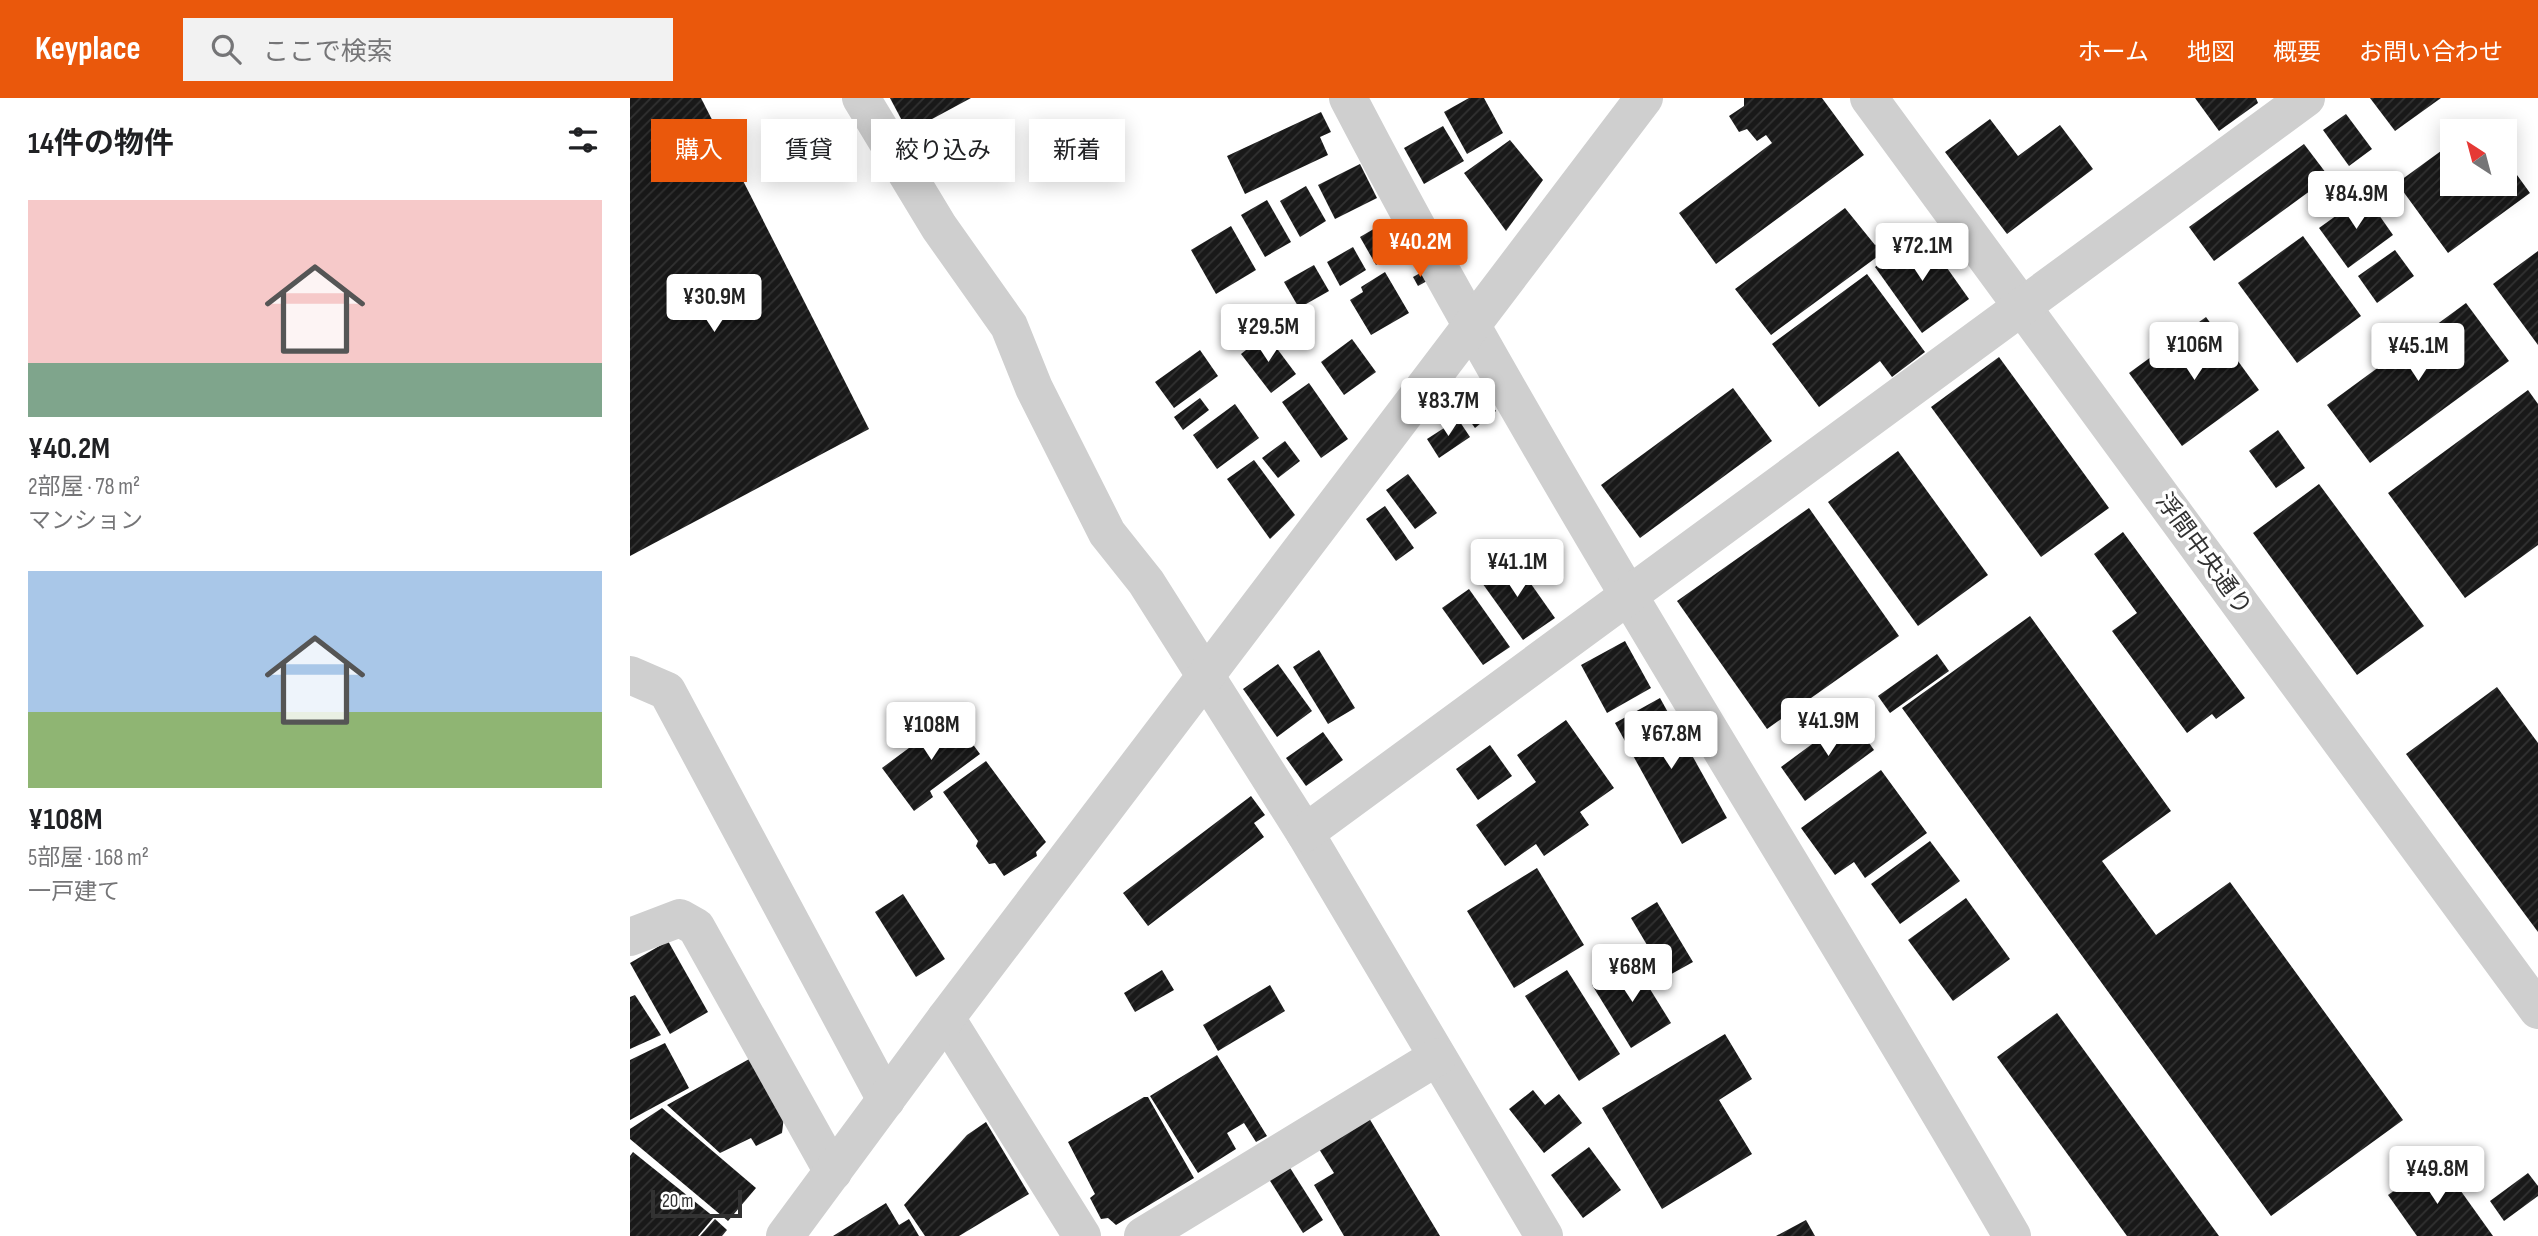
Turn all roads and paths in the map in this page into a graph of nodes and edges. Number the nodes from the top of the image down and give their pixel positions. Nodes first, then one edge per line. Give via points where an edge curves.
1 (861, 98) edge
2 (1348, 98) edge
3 (1644, 98) edge
4 (1869, 98) edge
5 (2306, 98) edge
6 (2022, 307) junction
7 (1473, 327) junction
8 (1628, 596) junction
9 (630, 675) edge
10 (1207, 678) junction
11 (1305, 834) junction
12 (630, 937) edge
13 (2538, 1010) edge
14 (946, 1018) junction
15 (1437, 1057) junction
16 (887, 1100) junction
17 (833, 1172) junction
18 (785, 1236) edge
19 (1082, 1236) edge
20 (1143, 1236) edge
21 (1544, 1236) edge
22 (2012, 1236) edge

1 - 10 street via 939,227 1009,326 1034,388 1107,533 1146,582
2 - 7 street
3 - 7 street
4 - 6 street, 浮間中央通り
5 - 6 street
6 - 8 street
6 - 13 street, 浮間中央通り
7 - 8 street
7 - 10 street
8 - 11 street
8 - 22 street
9 - 16 street via 667,691
10 - 11 street
10 - 14 street
11 - 15 street
12 - 17 street via 680,918 696,927
14 - 16 street
14 - 19 street
15 - 20 street
15 - 21 street
16 - 17 street
17 - 18 street

